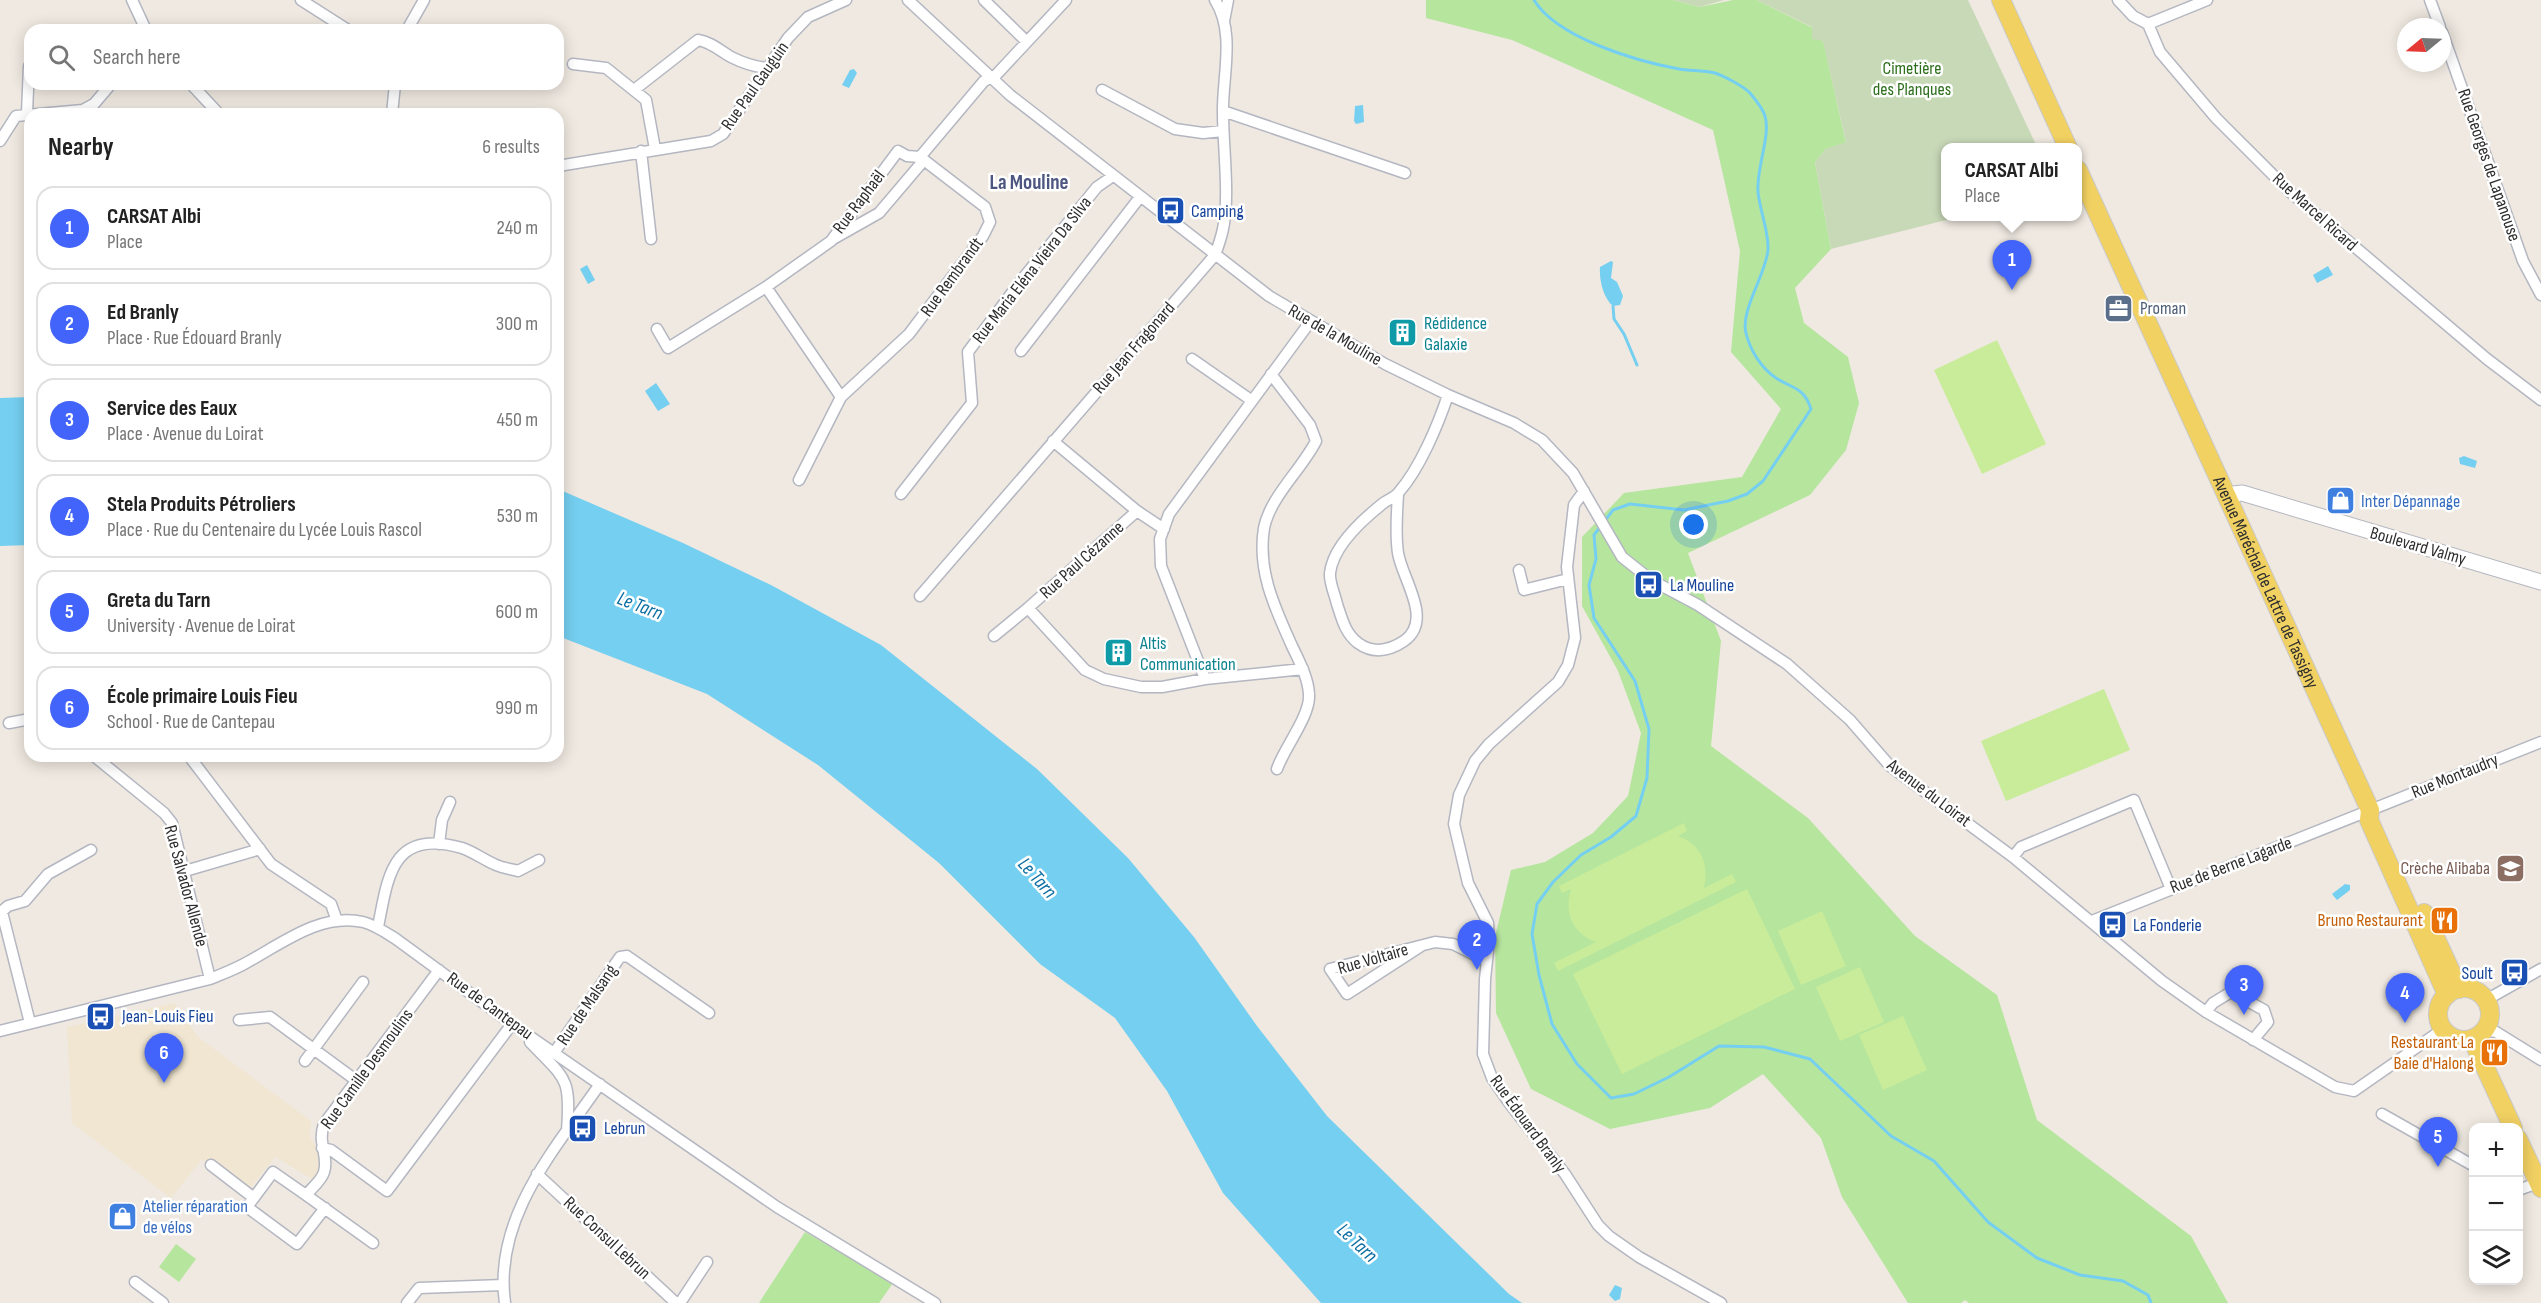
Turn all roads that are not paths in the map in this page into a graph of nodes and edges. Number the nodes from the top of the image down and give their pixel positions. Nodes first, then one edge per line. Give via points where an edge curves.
1 (132, 0) edge
2 (301, 0) edge
3 (424, 0) edge
4 (846, 0) edge
5 (908, 0) edge
6 (984, 0) edge
7 (1066, 0) edge
8 (1215, 0) edge
9 (1228, 0) edge
10 (2001, 0) edge
11 (2118, 0) edge
12 (2207, 0) edge
13 (2430, 0) edge
14 (2437, 18) edge
15 (143, 24) edge
16 (339, 24) edge
17 (410, 24) edge
18 (1223, 24) junction
19 (2148, 24) junction
20 (1027, 42) junction
21 (2451, 57) edge
22 (573, 64) dead end
23 (768, 68) junction
24 (989, 78) junction
25 (28, 90) edge
26 (106, 90) edge
27 (197, 90) edge
28 (394, 90) edge
29 (634, 90) junction
30 (1102, 90) dead end
31 (27, 108) edge
32 (86, 108) edge
33 (213, 108) edge
34 (393, 108) edge
35 (1223, 111) junction
36 (24, 114) edge
37 (1223, 131) junction
38 (0, 141) edge
39 (2066, 143) edge
40 (655, 149) junction
41 (641, 151) junction
42 (922, 159) junction
43 (564, 165) edge
44 (1404, 173) dead end
45 (1113, 176) junction
46 (2082, 179) edge
47 (1140, 197) junction
48 (651, 239) dead end
49 (831, 241) junction
50 (1215, 255) junction
51 (766, 287) junction
52 (2541, 295) edge
53 (1310, 322) junction
54 (657, 329) dead end
55 (1022, 351) dead end
56 (1192, 359) dead end
57 (1271, 374) junction
58 (1448, 395) junction
59 (841, 397) junction
60 (1251, 400) junction
61 (2541, 400) edge
62 (1053, 441) junction
63 (799, 480) dead end
64 (1584, 491) junction
65 (901, 494) dead end
66 (1398, 494) junction
67 (2226, 495) junction
68 (1137, 511) junction
69 (1164, 529) junction
70 (1622, 558) joint
71 (1519, 570) dead end
72 (1568, 579) junction
73 (2541, 582) edge
74 (920, 596) dead end
75 (1028, 609) junction
76 (994, 636) dead end
77 (1303, 669) junction
78 (1205, 679) junction
79 (24, 720) edge
80 (9, 723) dead end
81 (2541, 742) edge
82 (101, 762) edge
83 (194, 762) edge
84 (1277, 769) dead end
85 (450, 802) dead end
86 (2370, 811) junction
87 (439, 844) junction
88 (260, 849) junction
89 (91, 850) dead end
90 (2013, 857) junction
91 (539, 860) dead end
92 (185, 871) junction
93 (2171, 889) junction
94 (1, 913) edge
95 (337, 921) junction
96 (2092, 921) junction
97 (378, 927) junction
98 (1421, 946) junction
99 (1487, 961) junction
100 (2541, 969) edge
101 (439, 970) junction
102 (210, 979) junction
103 (363, 982) dead end
104 (2453, 992) junction
105 (2486, 1000) junction
106 (2206, 1012) junction
107 (709, 1013) dead end
108 (239, 1020) dead end
109 (30, 1023) junction
110 (512, 1024) junction
111 (2443, 1029) junction
112 (0, 1031) edge
113 (2478, 1035) junction
114 (2253, 1040) junction
115 (314, 1049) junction
116 (554, 1053) junction
117 (2541, 1060) edge
118 (304, 1061) dead end
119 (357, 1081) junction
120 (600, 1084) junction
121 (2382, 1114) dead end
122 (2511, 1123) edge
123 (567, 1132) junction
124 (322, 1148) junction
125 (2523, 1149) edge
126 (2469, 1163) edge
127 (212, 1165) dead end
128 (537, 1174) junction
129 (2540, 1185) edge
130 (2523, 1189) edge
131 (306, 1195) junction
132 (254, 1198) junction
133 (325, 1208) junction
134 (373, 1243) dead end
135 (707, 1262) dead end
136 (135, 1282) dead end
137 (503, 1285) junction
138 (163, 1303) edge
139 (407, 1303) edge
140 (505, 1303) edge
141 (678, 1303) edge
142 (935, 1303) edge
143 (1721, 1303) edge

1 - 15 street
2 - 16 street
3 - 17 street
4 - 23 street, Rue Paul Gauguin via 808,17
5 - 24 street, Rue de la Mouline
6 - 20 street
7 - 20 street
8 - 18 street
9 - 18 street
10 - 39 main road
11 - 19 street via 2133,16
12 - 19 street
13 - 14 street
18 - 35 street via 1227,38
19 - 61 street, Rue Marcel Ricard via 2160,52 2216,118 2289,190 2487,359
20 - 24 street
21 - 52 street, Rue Georges de Lapanouse via 2523,261
22 - 29 street via 606,68
23 - 29 street via 753,66 698,40
23 - 40 street, Rue Paul Gauguin via 723,134 711,141
24 - 42 street
24 - 45 street, Rue de la Mouline
25 - 31 street
26 - 32 street
27 - 33 street
28 - 34 street
29 - 40 street via 646,100
30 - 37 street via 1176,129
35 - 37 street
35 - 44 street
36 - 38 street via 16,116
37 - 50 street via 1224,227
40 - 41 street, Rue Paul Gauguin
41 - 43 street, Rue Paul Gauguin
41 - 48 street
42 - 49 street via 879,213
42 - 49 street, Rue Raphaël via 898,151
42 - 59 street, Rue Rembrandt via 985,207 990,222 909,334
45 - 47 street, Rue de la Mouline
45 - 65 street, Rue Maria Eléna Vieira Da Silva via 1097,187 968,352 972,403
46 - 67 main road, Avenue Maréchal de Lattre de Tassigny
47 - 50 street, Rue de la Mouline
47 - 55 street
49 - 51 street, Rue Raphaël
50 - 53 street, Rue de la Mouline
50 - 62 street, Rue Jean Fragonard
51 - 54 street, Rue Raphaël via 668,348
51 - 59 street
53 - 57 street
53 - 58 street, Rue de la Mouline
56 - 60 street
57 - 60 street
57 - 77 street via 1310,425 1316,441 1272,507 1264,526 1262,548 1264,575 1273,605
58 - 64 street, Rue de la Mouline via 1514,423 1547,444
58 - 66 street via 1418,464
59 - 63 street, Rue Rembrandt
60 - 69 street via 1169,514
62 - 68 street
62 - 74 street, Rue Jean Fragonard
64 - 70 street, Rue de la Mouline
64 - 72 street, Rue Édouard Branly via 1572,514
66 - 66 street via 1381,504 1344,543 1329,575 1344,625 1366,649 1391,649 1408,638 1417,620 1395,532
67 - 73 main road, Boulevard Valmy via 2242,493
67 - 86 main road, Avenue Maréchal de Lattre de Tassigny
68 - 69 street
68 - 75 street, Rue Paul Cézanne
69 - 78 street via 1161,566
70 - 90 street, Avenue du Loirat via 1787,664 1850,720 1890,766
71 - 72 street via 1524,590
72 - 99 street, Rue Édouard Branly via 1575,638 1568,665 1558,682 1489,744 1475,761 1459,795 1454,824 1468,884 1488,923
75 - 76 street, Rue Paul Cézanne
75 - 78 street, Rue Paul Cézanne via 1085,670 1104,679 1140,687 1162,687
77 - 78 street, Rue Paul Cézanne
77 - 84 street via 1310,696
79 - 80 street
81 - 86 street, Rue Montaudry
82 - 92 street, Rue Salvador Allende via 172,823
83 - 88 street
85 - 87 street via 442,820
86 - 93 street, Rue de Berne Lagarde
86 - 104 main road, Avenue Maréchal de Lattre de Tassigny via 2382,821
87 - 91 street via 463,849 518,871
87 - 97 street via 425,845 400,856 386,883
88 - 92 street
88 - 95 street via 270,864 331,904
89 - 94 street via 48,874 25,901 8,906
90 - 93 street via 2021,847 2134,800
90 - 96 street, Avenue du Loirat
92 - 102 street, Rue Salvador Allende
93 - 96 street, Rue de Berne Lagarde
94 - 109 street
95 - 97 street, Rue de Cantepau
95 - 102 street, Rue de Cantepau via 313,926
96 - 106 street, Avenue du Loirat via 2162,981
97 - 101 street, Rue de Cantepau
98 - 98 street, Rue Voltaire via 1353,963 1330,969 1347,993
98 - 99 street, Rue Voltaire via 1435,942 1453,944
99 - 143 street, Rue Édouard Branly via 1483,1054 1492,1078 1509,1104 1609,1236
100 - 105 street
101 - 110 street, Rue de Cantepau
101 - 119 street, Rue Camille Desmoulins
102 - 109 street, Rue de Cantepau
103 - 115 street
104 - 105 main road via 2474,990
104 - 111 main road via 2440,1007
105 - 113 main road via 2490,1015
106 - 114 street, Avenue du Loirat
106 - 114 street via 2231,992 2264,1010 2268,1022
107 - 116 street, Rue de Malsang via 627,956 620,957
108 - 115 street via 270,1017
109 - 112 street, Rue de Cantepau
110 - 116 street, Rue de Cantepau
110 - 123 street via 567,1083
110 - 124 street via 443,1108 387,1191 331,1150
111 - 113 main road via 2456,1039
111 - 114 street, Avenue du Loirat via 2354,1091 2335,1087
113 - 117 street via 2496,1032
113 - 122 main road
115 - 118 street
115 - 119 street
116 - 120 street, Rue de Cantepau
119 - 124 street, Rue Camille Desmoulins via 324,1124
120 - 123 street
120 - 142 street, Rue de Cantepau via 777,1207
121 - 126 street
123 - 128 street
124 - 131 street, Rue Camille Desmoulins via 324,1173
125 - 129 main road
127 - 132 street
128 - 137 street via 511,1234
128 - 141 street, Rue Consul Lebrun
129 - 130 street
131 - 132 street via 273,1172
131 - 133 street
132 - 133 street via 247,1207 297,1244
133 - 134 street
135 - 141 street, Rue Consul Lebrun
136 - 138 street
137 - 139 street via 419,1288
137 - 140 street

